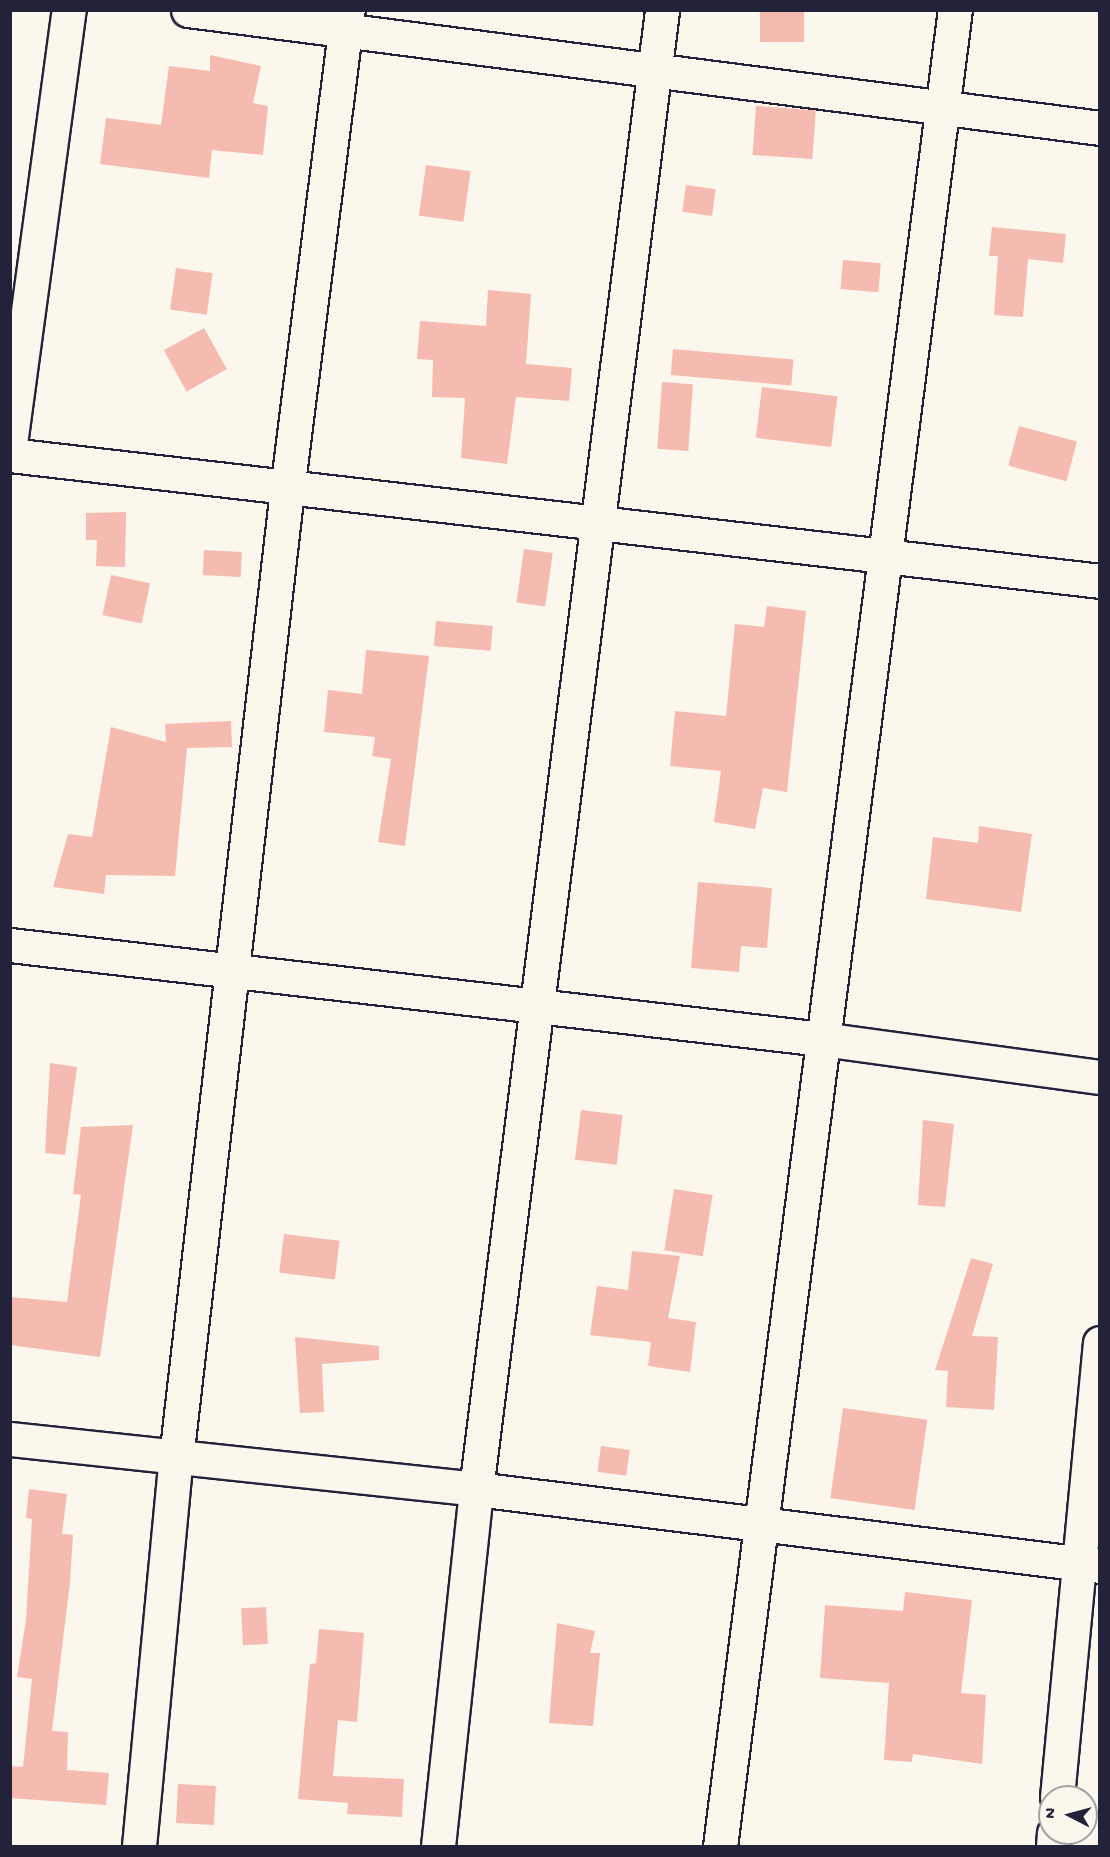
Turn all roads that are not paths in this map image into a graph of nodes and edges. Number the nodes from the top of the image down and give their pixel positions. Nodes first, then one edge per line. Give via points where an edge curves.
1 (69, 10) edge
2 (188, 10) edge
3 (662, 10) edge
4 (955, 10) edge
5 (346, 21) edge
6 (654, 74) junction
7 (942, 108) junction
8 (1100, 128) edge
9 (10, 444) edge
10 (10, 455) edge
11 (287, 490) junction
12 (597, 526) junction
13 (884, 558) junction
14 (1100, 581) edge
15 (10, 945) edge
16 (233, 972) junction
17 (537, 1006) junction
18 (822, 1039) junction
19 (1100, 1077) edge
20 (1100, 1343) edge
21 (10, 1440) edge
22 (177, 1458) junction
23 (476, 1489) junction
24 (759, 1524) junction
25 (1088, 1565) edge
26 (1059, 1785) edge
27 (140, 1846) edge
28 (438, 1846) edge
29 (720, 1846) edge

1 - 9 street
2 - 5 street
3 - 6 street
4 - 7 street
5 - 6 street
5 - 11 street
6 - 7 street
6 - 12 street
7 - 8 street
7 - 13 street
10 - 11 street
11 - 12 street
11 - 16 street
12 - 13 street
12 - 17 street
13 - 14 street
13 - 18 street
15 - 16 street
16 - 17 street
16 - 22 street
17 - 18 street
17 - 23 street
18 - 19 street
18 - 24 street
20 - 25 street
21 - 22 street
22 - 23 street
22 - 27 street
23 - 24 street
23 - 28 street
24 - 25 street
24 - 29 street
25 - 26 street

